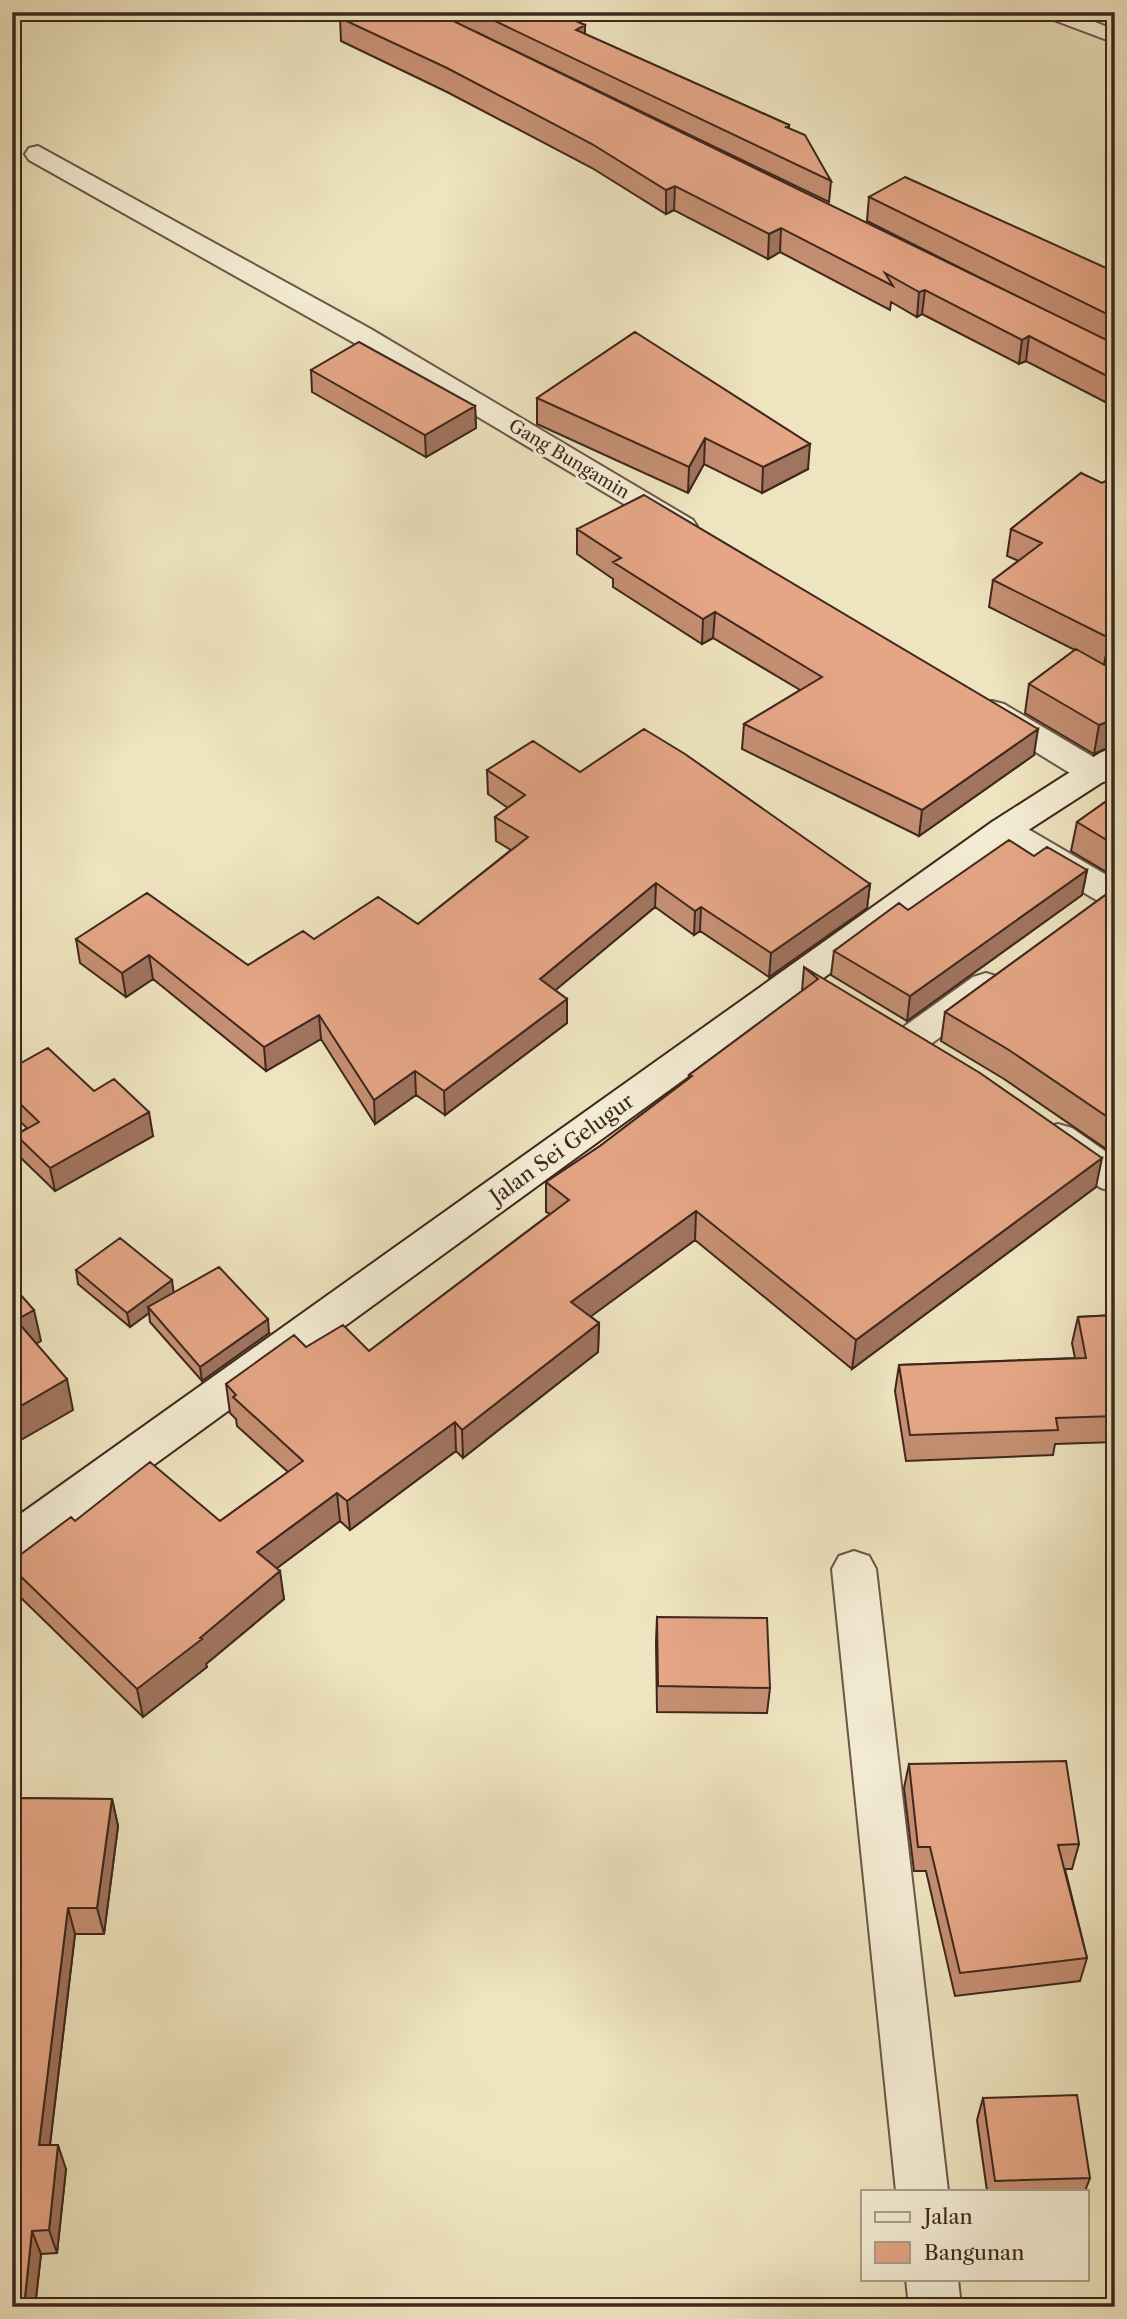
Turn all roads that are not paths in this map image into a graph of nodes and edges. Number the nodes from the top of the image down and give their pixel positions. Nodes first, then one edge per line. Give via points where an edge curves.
1 (1050, 12) edge
2 (1115, 37) edge
3 (38, 154) dead end
4 (704, 539) edge
5 (965, 695) edge
6 (1105, 766) edge
7 (1003, 830) junction
8 (1114, 896) edge
9 (1078, 919) edge
10 (1010, 968) edge
11 (801, 977) junction
12 (837, 999) edge
13 (943, 1063) edge
14 (1035, 1123) edge
15 (1115, 1178) edge
16 (12, 1544) edge
17 (854, 1569) dead end
18 (922, 2190) edge
19 (932, 2280) edge
20 (935, 2307) edge

1 - 2 lane
3 - 4 street, Gang Bungamin via 359,334
5 - 6 street
6 - 7 street, Jalan Sei Gelugur
7 - 8 street
7 - 11 street, Jalan Sei Gelugur
8 - 9 street
10 - 13 street via 897,1034
11 - 12 street
11 - 16 street, Jalan Sei Gelugur
14 - 15 street
17 - 18 street
19 - 20 street

